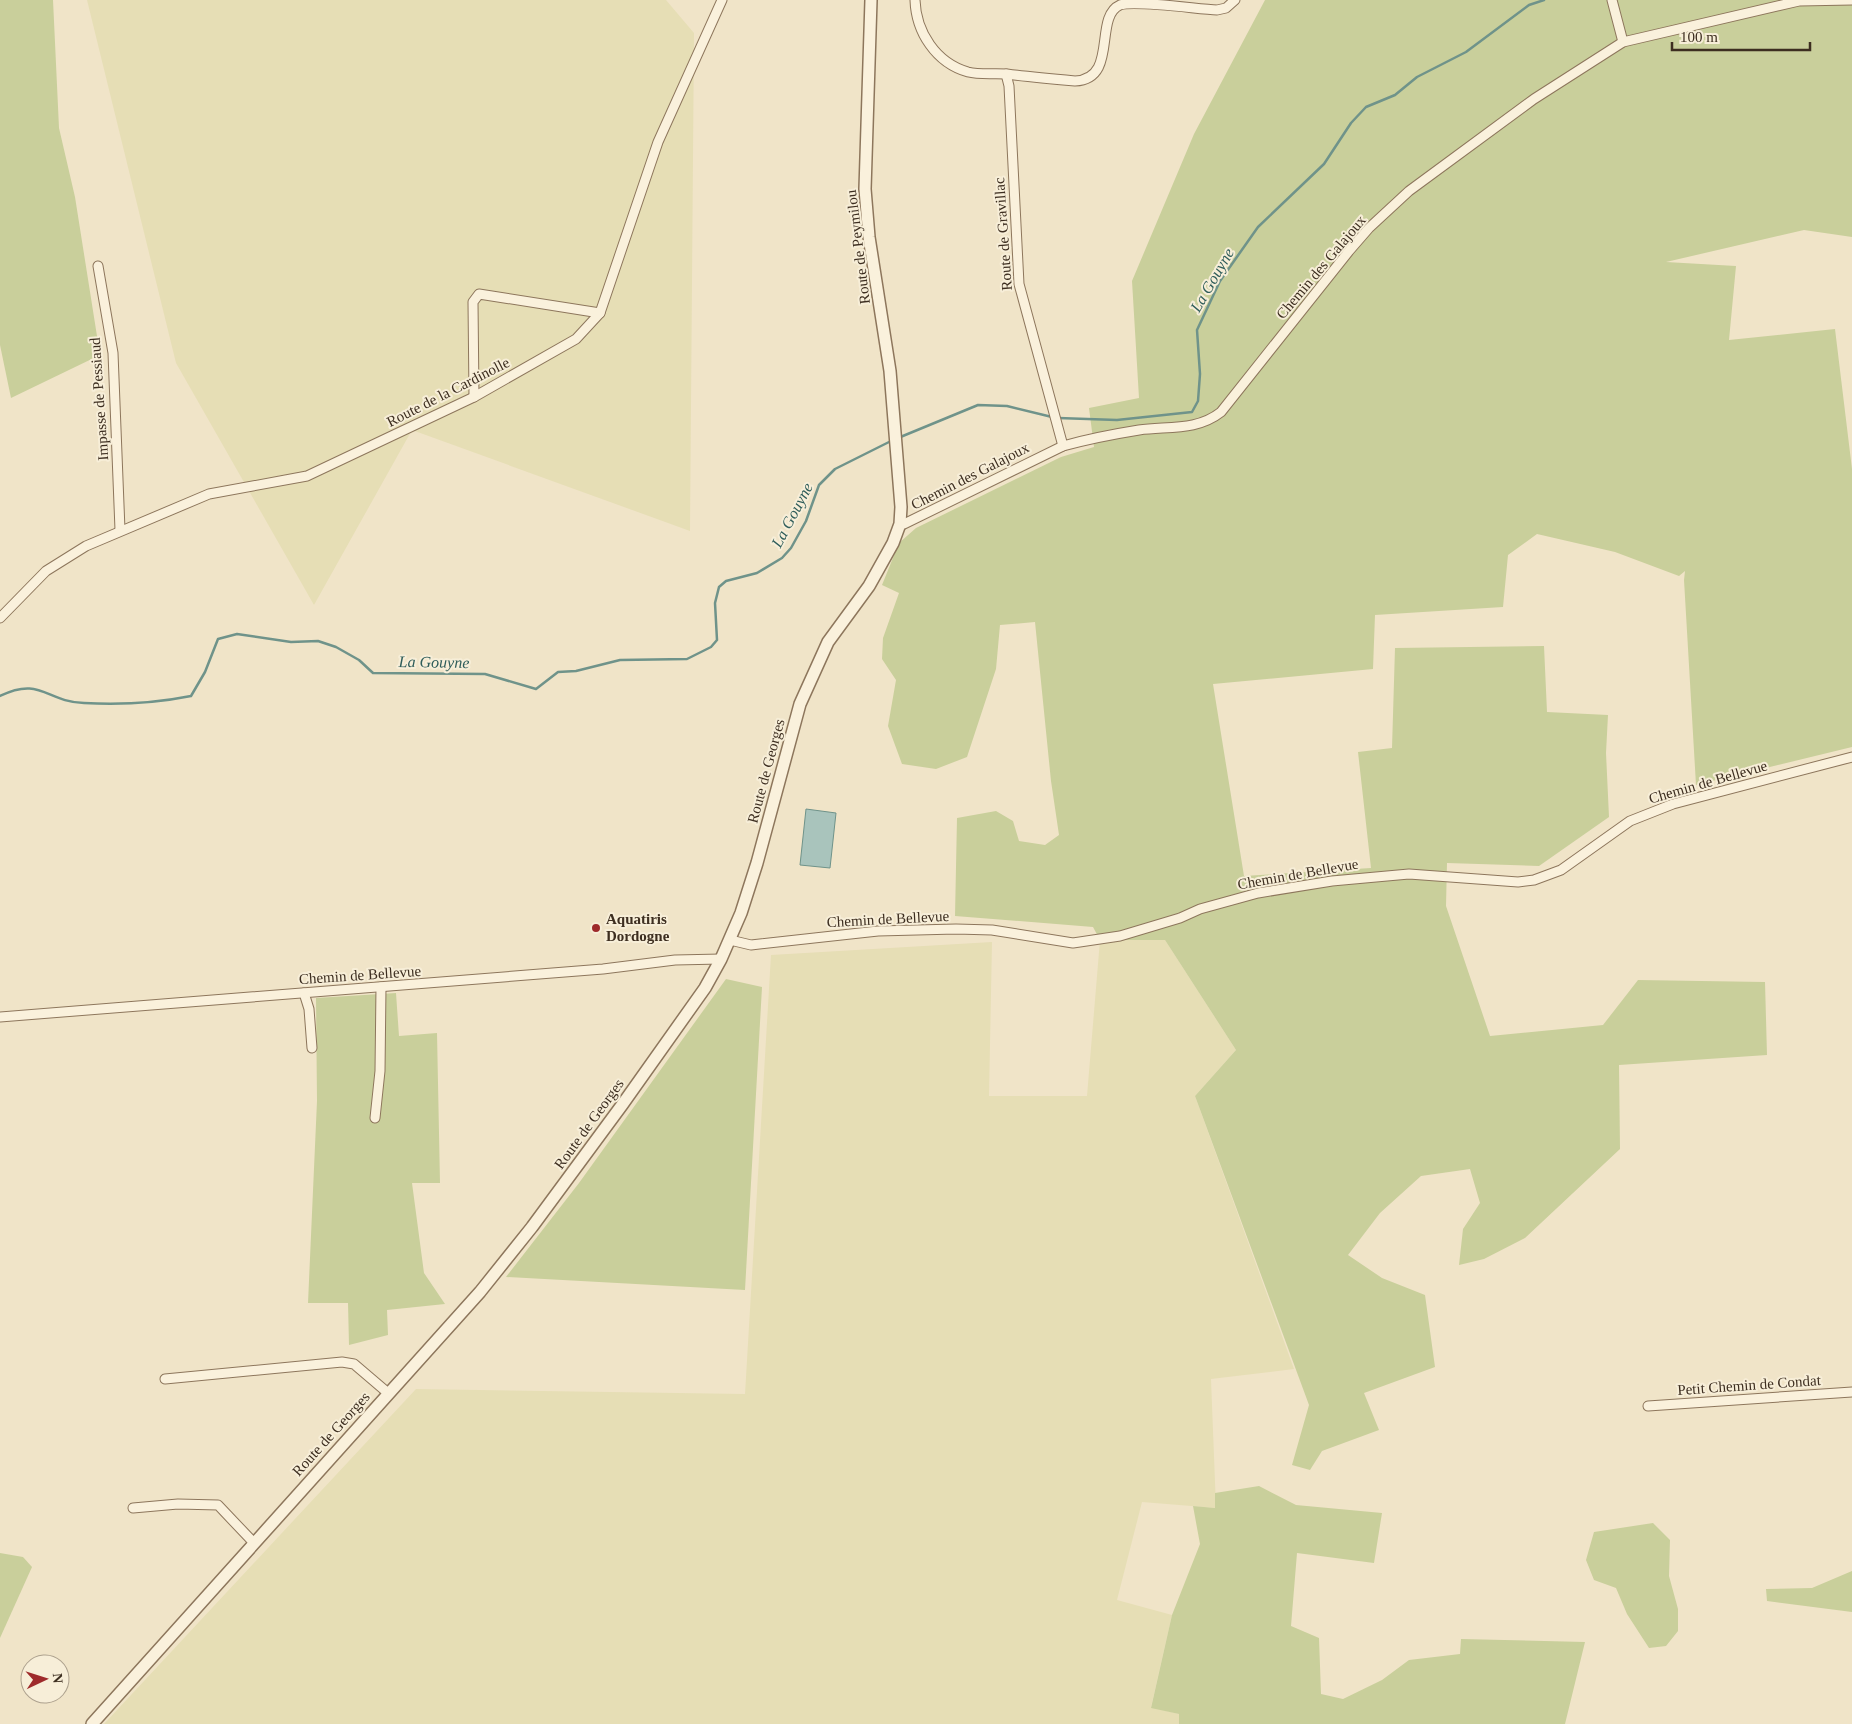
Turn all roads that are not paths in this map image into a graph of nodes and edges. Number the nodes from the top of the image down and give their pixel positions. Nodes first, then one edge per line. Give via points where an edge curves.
1 (722, 0) edge
2 (871, 0) edge
3 (915, 0) edge
4 (1234, 0) edge
5 (1612, 0) edge
6 (1852, 0) edge
7 (1623, 42) junction
8 (1006, 74) junction
9 (98, 266) dead end
10 (600, 313) junction
11 (474, 397) junction
12 (895, 429) joint
13 (1064, 446) junction
14 (900, 524) junction
15 (120, 530) junction
16 (0, 618) edge
17 (1852, 756) edge
18 (730, 940) junction
19 (721, 959) junction
20 (382, 987) junction
21 (304, 993) junction
22 (0, 1017) edge
23 (312, 1048) dead end
24 (375, 1118) dead end
25 (165, 1379) dead end
26 (1852, 1392) edge
27 (388, 1393) junction
28 (1648, 1406) dead end
29 (133, 1508) dead end
30 (254, 1543) junction
31 (92, 1724) edge

1 - 10 street, Route de la Cardinolle via 658,142
2 - 12 street, Route de Peymilou via 865,189
3 - 8 street via 919,25 937,54 949,64 969,72
4 - 8 street via 1226,8 1217,10 1122,4 1107,19 1104,54 1095,72 1088,77 1075,81
5 - 7 street
6 - 7 street, Chemin des Galajoux via 1799,1
7 - 13 street, Chemin des Galajoux via 1534,99 1409,191 1349,251 1214,418 1196,425 1141,430
8 - 13 street, Route de Gravillac via 1019,284
9 - 15 street, Impasse de Pessiaud via 113,353
10 - 11 street, Route de la Cardinolle via 576,339
10 - 11 street via 479,294 473,302
11 - 15 street, Route de la Cardinolle via 307,476 209,494
12 - 14 street, Route de Georges
13 - 14 street, Chemin des Galajoux
14 - 18 street, Route de Georges via 893,544 869,586 828,642 800,704 757,863
15 - 16 street, Route de la Cardinolle via 55,564
17 - 18 street, Chemin de Bellevue via 1673,804 1630,821 1561,870 1534,880 1518,882 1409,874 1342,880 1258,893 1127,934 1073,943 992,930 956,929 878,931 751,945
18 - 19 street, Route de Georges
19 - 20 street, Chemin de Bellevue via 674,960
19 - 27 street, Route de Georges via 705,988 622,1106 532,1227 480,1292
20 - 21 street, Chemin de Bellevue
20 - 24 street via 380,1072
21 - 22 street, Chemin de Bellevue
21 - 23 street via 309,1009
25 - 27 street via 342,1362 354,1364
26 - 28 street, Petit Chemin de Condat
27 - 30 street, Route de Georges
29 - 30 street via 218,1505
30 - 31 street, Route de Georges

